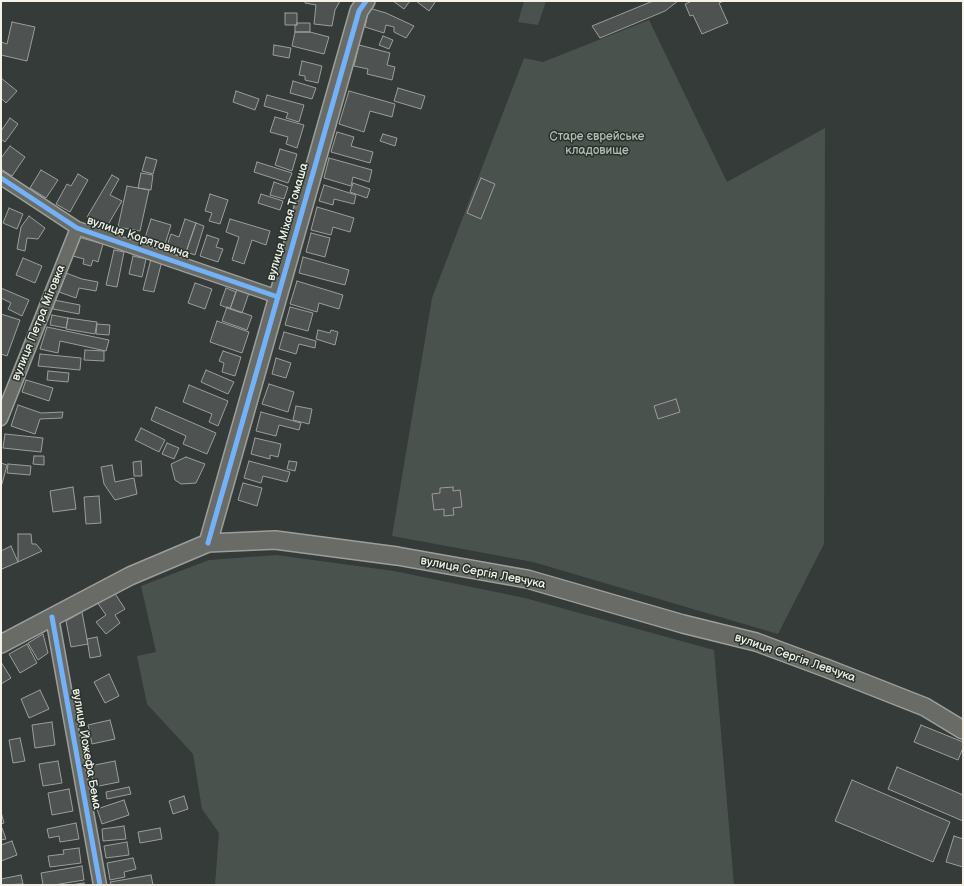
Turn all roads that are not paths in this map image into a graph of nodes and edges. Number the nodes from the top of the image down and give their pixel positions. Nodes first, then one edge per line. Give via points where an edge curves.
1 (366, 1) edge
2 (1, 178) edge
3 (77, 228) junction
4 (278, 297) junction
5 (1, 419) edge
6 (208, 543) junction
7 (52, 617) junction
8 (1, 644) edge
9 (963, 730) edge
10 (100, 885) edge

1 - 4 main road, вулиця Міхая Томаша via 359,10
2 - 3 street, вулиця Корятовича
3 - 4 street, вулиця Корятовича
3 - 5 street, вулиця Петра Міговка
4 - 6 main road, вулиця Міхая Томаша
6 - 7 main road, вулиця Сергія Левчука via 130,576
6 - 9 main road, вулиця Сергія Левчука via 275,540 397,556 527,579 683,624 756,642 925,707
7 - 8 main road, вулиця Сергія Левчука
7 - 10 street, вулиця Йожефа Бема

